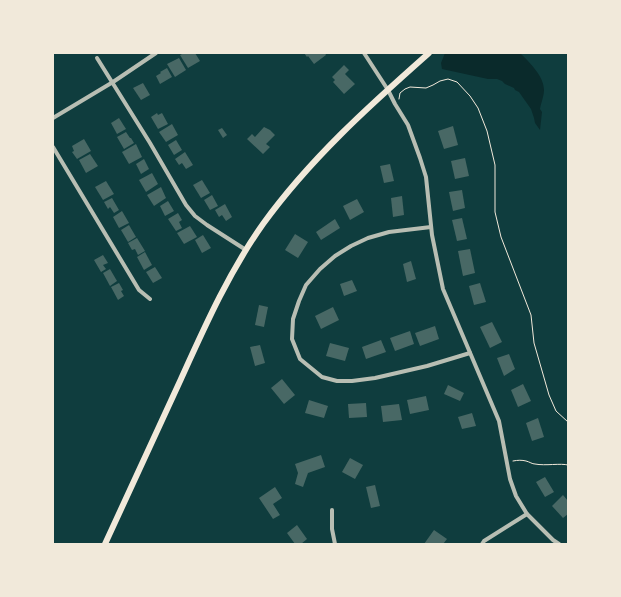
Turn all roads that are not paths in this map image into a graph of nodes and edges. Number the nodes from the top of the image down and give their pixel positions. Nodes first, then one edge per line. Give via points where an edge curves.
1 (156, 53) edge
2 (364, 53) edge
3 (428, 53) edge
4 (97, 58) dead end
5 (112, 82) junction
6 (388, 90) junction
7 (53, 118) edge
8 (53, 147) edge
9 (431, 227) junction
10 (246, 250) junction
11 (150, 299) dead end
12 (470, 353) junction
13 (332, 510) dead end
14 (526, 514) junction
15 (105, 544) edge
16 (335, 544) edge
17 (482, 544) edge
18 (559, 544) edge

1 - 5 street
2 - 6 street
3 - 6 main road
4 - 5 street
5 - 7 street
5 - 10 street via 186,205 207,225
6 - 9 street via 408,125 426,177
6 - 10 main road via 337,137 300,176
8 - 11 street via 139,290
9 - 12 street via 443,289
9 - 12 street via 389,232 368,238 335,256 306,285 293,319 292,339 300,359 322,377 337,381 375,378
10 - 15 main road via 198,341
12 - 14 street via 498,422 510,479
13 - 16 street
14 - 17 street
14 - 18 street

